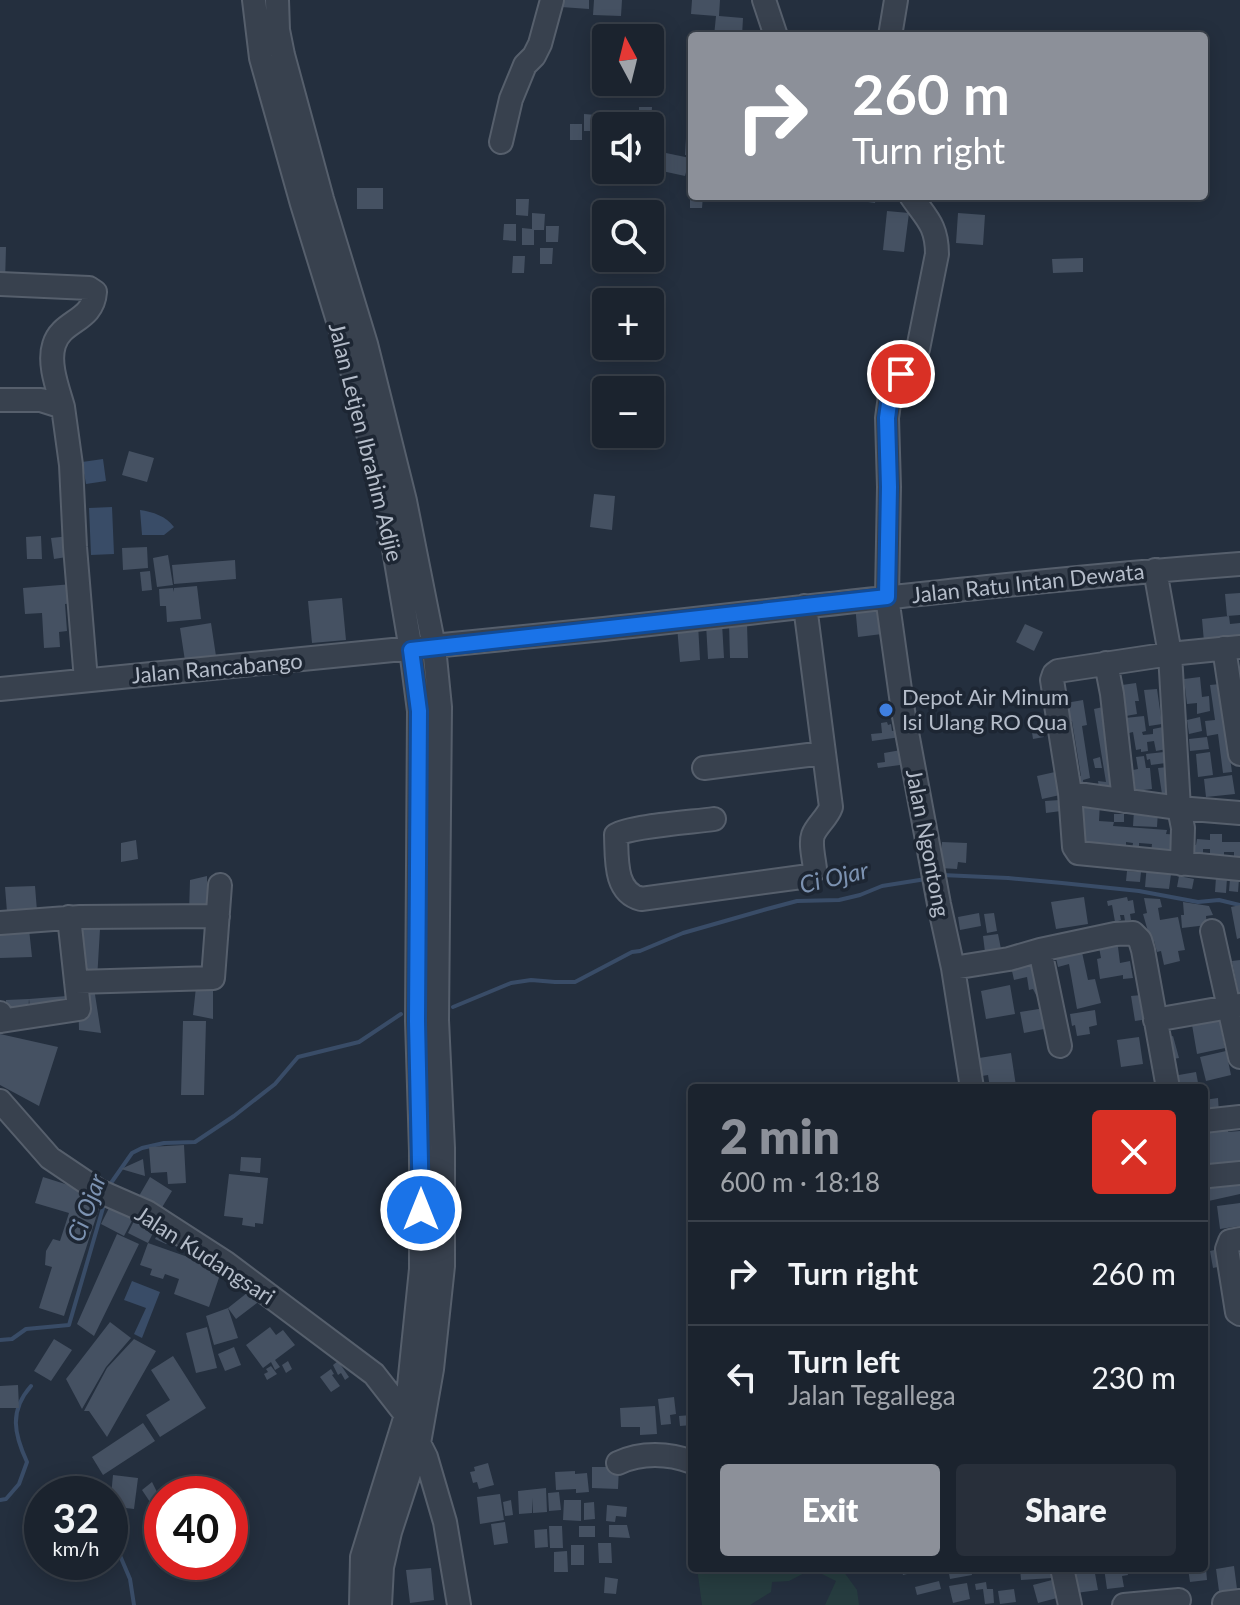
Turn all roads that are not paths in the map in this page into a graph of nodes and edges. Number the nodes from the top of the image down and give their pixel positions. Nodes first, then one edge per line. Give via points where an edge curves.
1 (254, 0) edge
2 (277, 0) edge
3 (552, 0) edge
4 (764, 0) edge
5 (896, 0) edge
6 (775, 32) edge
7 (891, 32) edge
8 (501, 142) dead end
9 (914, 200) edge
10 (0, 284) edge
11 (356, 346) junction
12 (0, 400) edge
13 (63, 407) junction
14 (1240, 564) edge
15 (1155, 570) junction
16 (887, 597) junction
17 (805, 606) junction
18 (434, 647) junction
19 (1232, 647) edge
20 (411, 650) junction
21 (1170, 654) junction
22 (1106, 663) junction
23 (86, 680) junction
24 (0, 689) edge
25 (824, 753) junction
26 (1240, 754) edge
27 (704, 768) dead end
28 (1070, 793) junction
29 (1124, 801) junction
30 (1179, 808) junction
31 (1239, 811) edge
32 (714, 819) dead end
33 (1182, 864) junction
34 (1240, 869) edge
35 (220, 885) dead end
36 (218, 916) junction
37 (69, 917) junction
38 (0, 923) edge
39 (1212, 931) dead end
40 (1040, 950) junction
41 (953, 968) junction
42 (76, 982) junction
43 (1235, 1006) edge
44 (0, 1013) edge
45 (1155, 1020) junction
46 (1060, 1046) dead end
47 (1240, 1057) edge
48 (971, 1084) edge
49 (1167, 1084) edge
50 (0, 1101) edge
51 (1240, 1117) edge
52 (1208, 1121) edge
53 (432, 1150) junction
54 (1240, 1173) edge
55 (1209, 1176) dead end
56 (1240, 1239) edge
57 (1240, 1314) edge
58 (406, 1415) junction
59 (419, 1443) junction
60 (688, 1460) edge
61 (618, 1463) dead end
62 (1063, 1572) edge
63 (1179, 1600) dead end
64 (361, 1605) edge
65 (380, 1605) edge
66 (459, 1605) edge
67 (1070, 1605) edge
68 (1124, 1605) edge

1 - 11 street, Jalan Letjen Ibrahim Adjie via 261,58 302,204
2 - 11 street, Jalan Letjen Ibrahim Adjie via 283,55
3 - 8 street via 540,44 511,99
4 - 6 street
5 - 7 street
9 - 16 street, Jalan Ngontong via 932,225 937,254 918,349 890,396
10 - 13 street via 95,292 84,316 54,343
11 - 18 street, Jalan Letjen Ibrahim Adjie via 405,501
11 - 20 street, Jalan Letjen Ibrahim Adjie
12 - 13 street via 41,400
13 - 23 street
14 - 15 street, Jalan Ratu Intan Dewata
15 - 16 street, Jalan Ratu Intan Dewata
15 - 21 street
16 - 17 street, Jalan Ratu Intan Dewata
16 - 41 street, Jalan Ngontong via 903,711
17 - 18 street, Jalan Ratu Intan Dewata
17 - 25 street
18 - 20 street, Jalan Rancabango
18 - 53 street, Jalan Letjen Ibrahim Adjie via 440,707
19 - 21 street
19 - 26 street
20 - 23 street, Jalan Rancabango
20 - 53 street, Jalan Letjen Ibrahim Adjie via 419,711 417,1021
21 - 22 street
21 - 30 street
22 - 28 street via 1058,671 1052,680
22 - 29 street
23 - 24 street, Jalan Rancabango
25 - 27 street
25 - 32 street via 831,807 812,839 815,869 809,876 641,899 625,889 619,880 616,835
28 - 29 street
28 - 33 street via 1078,853
29 - 30 street
30 - 31 street
30 - 33 street
33 - 34 street
35 - 36 street
36 - 37 street
36 - 42 street via 213,978
37 - 38 street
37 - 42 street
39 - 43 street
40 - 41 street
40 - 45 street via 1133,933 1143,950
40 - 46 street
41 - 48 street, Jalan Ngontong
42 - 44 street via 79,1009 1,1021
43 - 45 street
43 - 47 street
45 - 49 street
50 - 58 street, Jalan Kudangsari via 50,1158 108,1196 147,1212 245,1277 374,1374
51 - 52 street
53 - 58 street, Jalan Letjen Ibrahim Adjie
53 - 59 street, Jalan Letjen Ibrahim Adjie via 443,1266
54 - 55 street
56 - 57 street via 1230,1241 1227,1249
58 - 64 street, Jalan Letjen Ibrahim Adjie via 362,1557
59 - 65 street, Jalan Letjen Ibrahim Adjie via 390,1532
59 - 66 street via 445,1522
60 - 61 street via 660,1455
62 - 67 street
63 - 68 street

